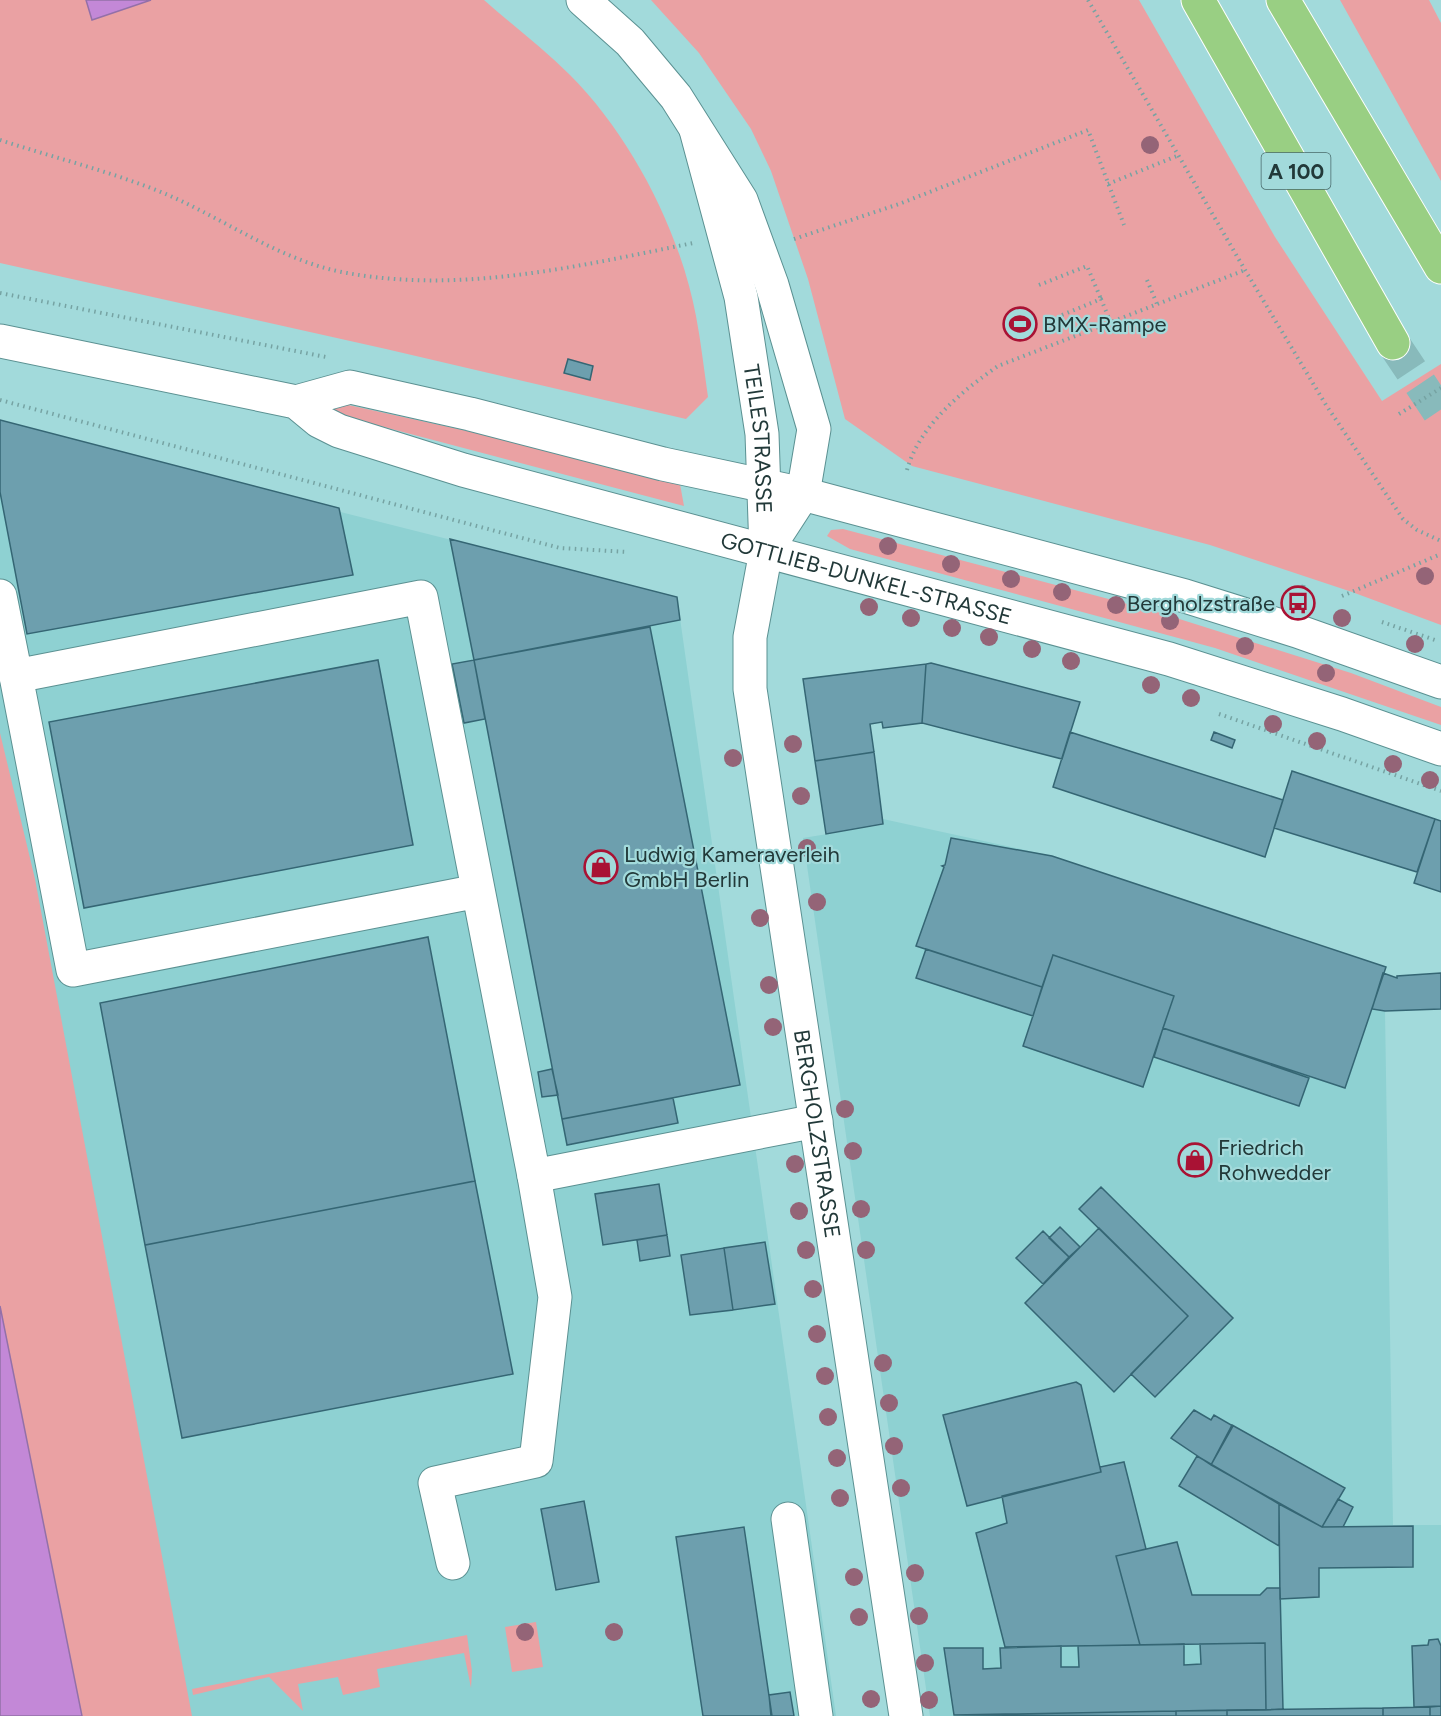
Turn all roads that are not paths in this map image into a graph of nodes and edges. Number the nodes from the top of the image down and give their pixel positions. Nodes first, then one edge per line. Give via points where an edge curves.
1 (583, 0) edge
2 (1198, 0) edge
3 (1283, 0) edge
4 (696, 130) junction
5 (1441, 267) edge
6 (0, 340) edge
7 (1394, 343) tunnel mouth
8 (296, 402) junction
9 (764, 485) junction
10 (803, 494) junction
11 (766, 551) junction
12 (0, 596) edge
13 (16, 676) junction
14 (1441, 682) edge
15 (1441, 749) edge
16 (478, 891) junction
17 (816, 1121) junction
18 (534, 1176) junction
19 (788, 1519) dead end
20 (453, 1563) dead end
21 (816, 1716) edge
22 (906, 1716) edge

1 - 4 street, TEILESTRASSE via 652,65
2 - 7 highway, A 100
3 - 5 highway
4 - 9 street, TEILESTRASSE via 726,237 749,341 762,434
4 - 10 street, TEILESTRASSE via 741,200 772,285 814,429
6 - 8 street, GOTTLIEB-DUNKEL-STRASSE
8 - 9 street, GOTTLIEB-DUNKEL-STRASSE via 350,387
8 - 11 street, GOTTLIEB-DUNKEL-STRASSE via 339,431 534,491
9 - 10 street, GOTTLIEB-DUNKEL-STRASSE
9 - 11 street, TEILESTRASSE
10 - 11 street, TEILESTRASSE
10 - 14 street, GOTTLIEB-DUNKEL-STRASSE via 1195,598
11 - 15 street, GOTTLIEB-DUNKEL-STRASSE via 1169,659
11 - 17 street, BERGHOLZSTRASSE via 750,637 750,689
12 - 13 street
13 - 16 street via 421,597
13 - 16 street via 73,970
16 - 18 street
17 - 18 street
17 - 22 street, BERGHOLZSTRASSE
18 - 20 street via 555,1297 536,1461 435,1483
19 - 21 street

